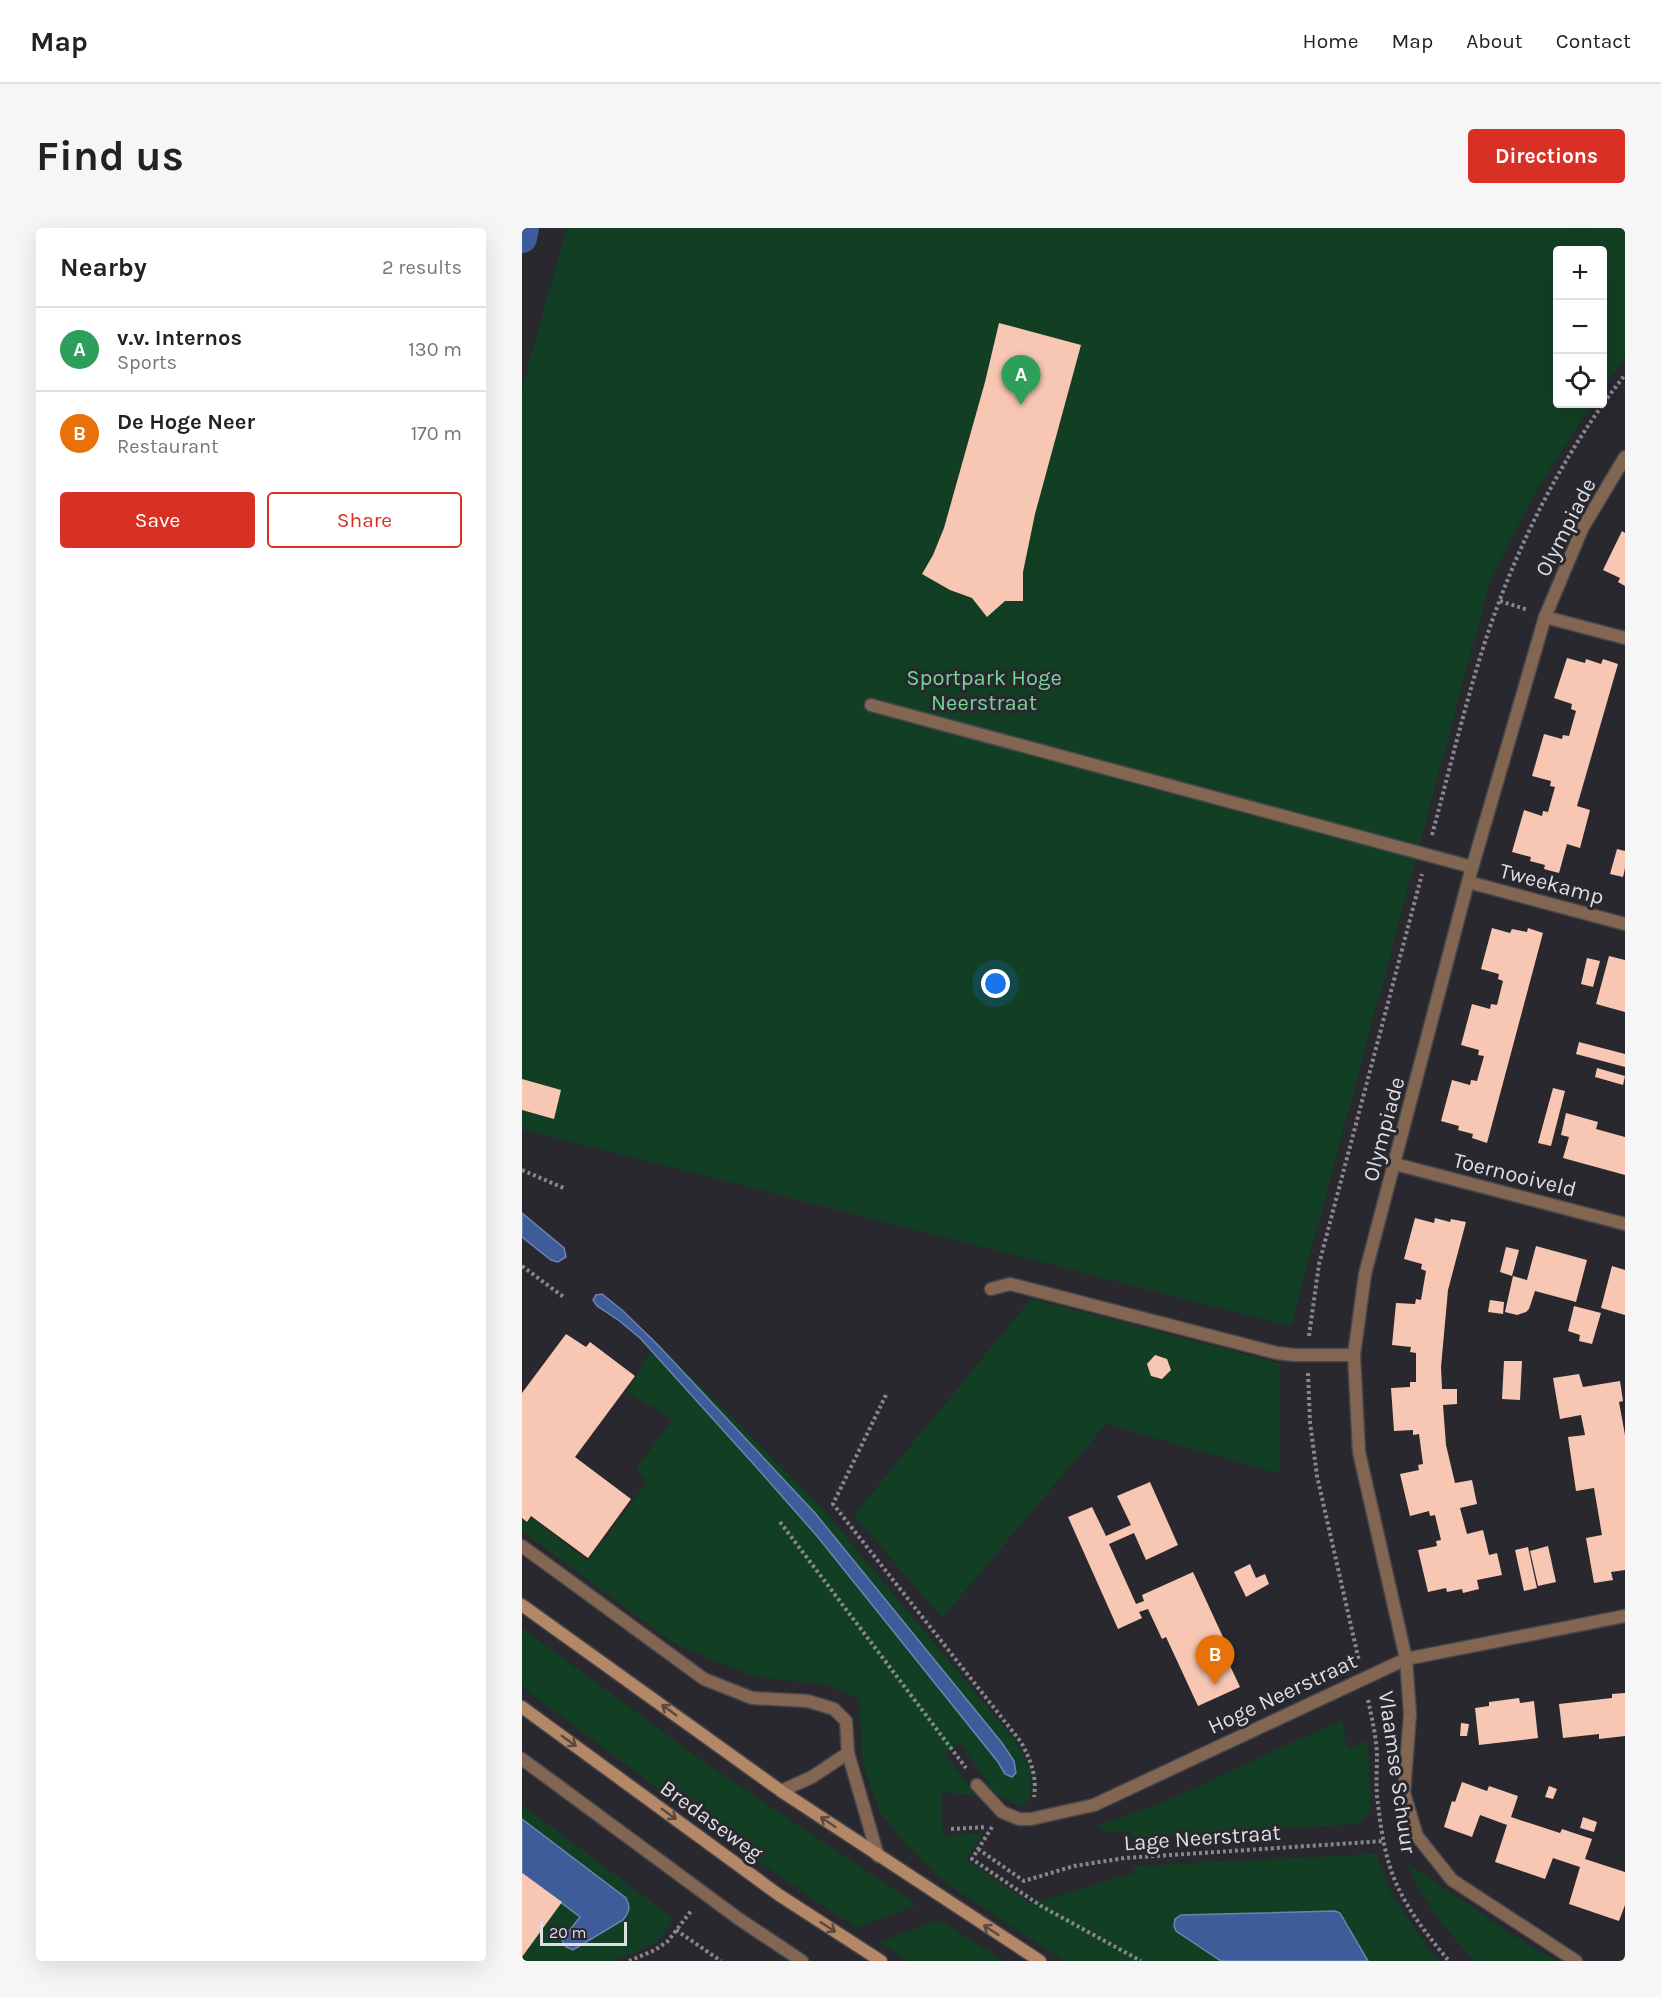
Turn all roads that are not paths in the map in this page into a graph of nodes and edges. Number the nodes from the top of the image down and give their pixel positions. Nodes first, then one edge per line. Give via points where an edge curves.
1 (1625, 457) edge
2 (1545, 617) junction
3 (1625, 638) edge
4 (871, 705) dead end
5 (1472, 867) junction
6 (1468, 882) junction
7 (1625, 924) edge
8 (1395, 1164) junction
9 (1625, 1224) edge
10 (992, 1290) dead end
11 (1354, 1355) junction
12 (522, 1546) edge
13 (522, 1605) edge
14 (1625, 1616) edge
15 (1406, 1659) junction
16 (522, 1707) edge
17 (848, 1753) junction
18 (522, 1759) edge
19 (977, 1785) road end
20 (781, 1791) junction
21 (878, 1856) junction
22 (802, 1961) edge
23 (881, 1961) edge
24 (1040, 1961) edge
25 (1576, 1961) edge

1 - 2 street, Olympiade via 1582,529
2 - 3 street
2 - 5 street, Olympiade
4 - 5 street
5 - 6 street, Olympiade
6 - 7 street, Tweekamp
6 - 8 street, Olympiade
8 - 9 street, Toernooiveld
8 - 11 street, Olympiade via 1365,1274
10 - 11 street via 1010,1284 1277,1353
11 - 15 street, Olympiade via 1359,1452
12 - 17 street via 704,1679 752,1698 808,1701 834,1709 846,1721
20 -> 13 main road
14 - 15 street, Hoge Neerstraat
15 - 19 street, Hoge Neerstraat via 1094,1804 1019,1819 1002,1812
15 - 25 street, Vlaamse Schuur via 1410,1714 1404,1793 1417,1836 1452,1880
16 -> 23 main road, Bredaseweg via 779,1895
17 - 20 street via 812,1777
17 - 21 street
18 - 22 street
21 -> 20 main road
24 -> 21 main road

